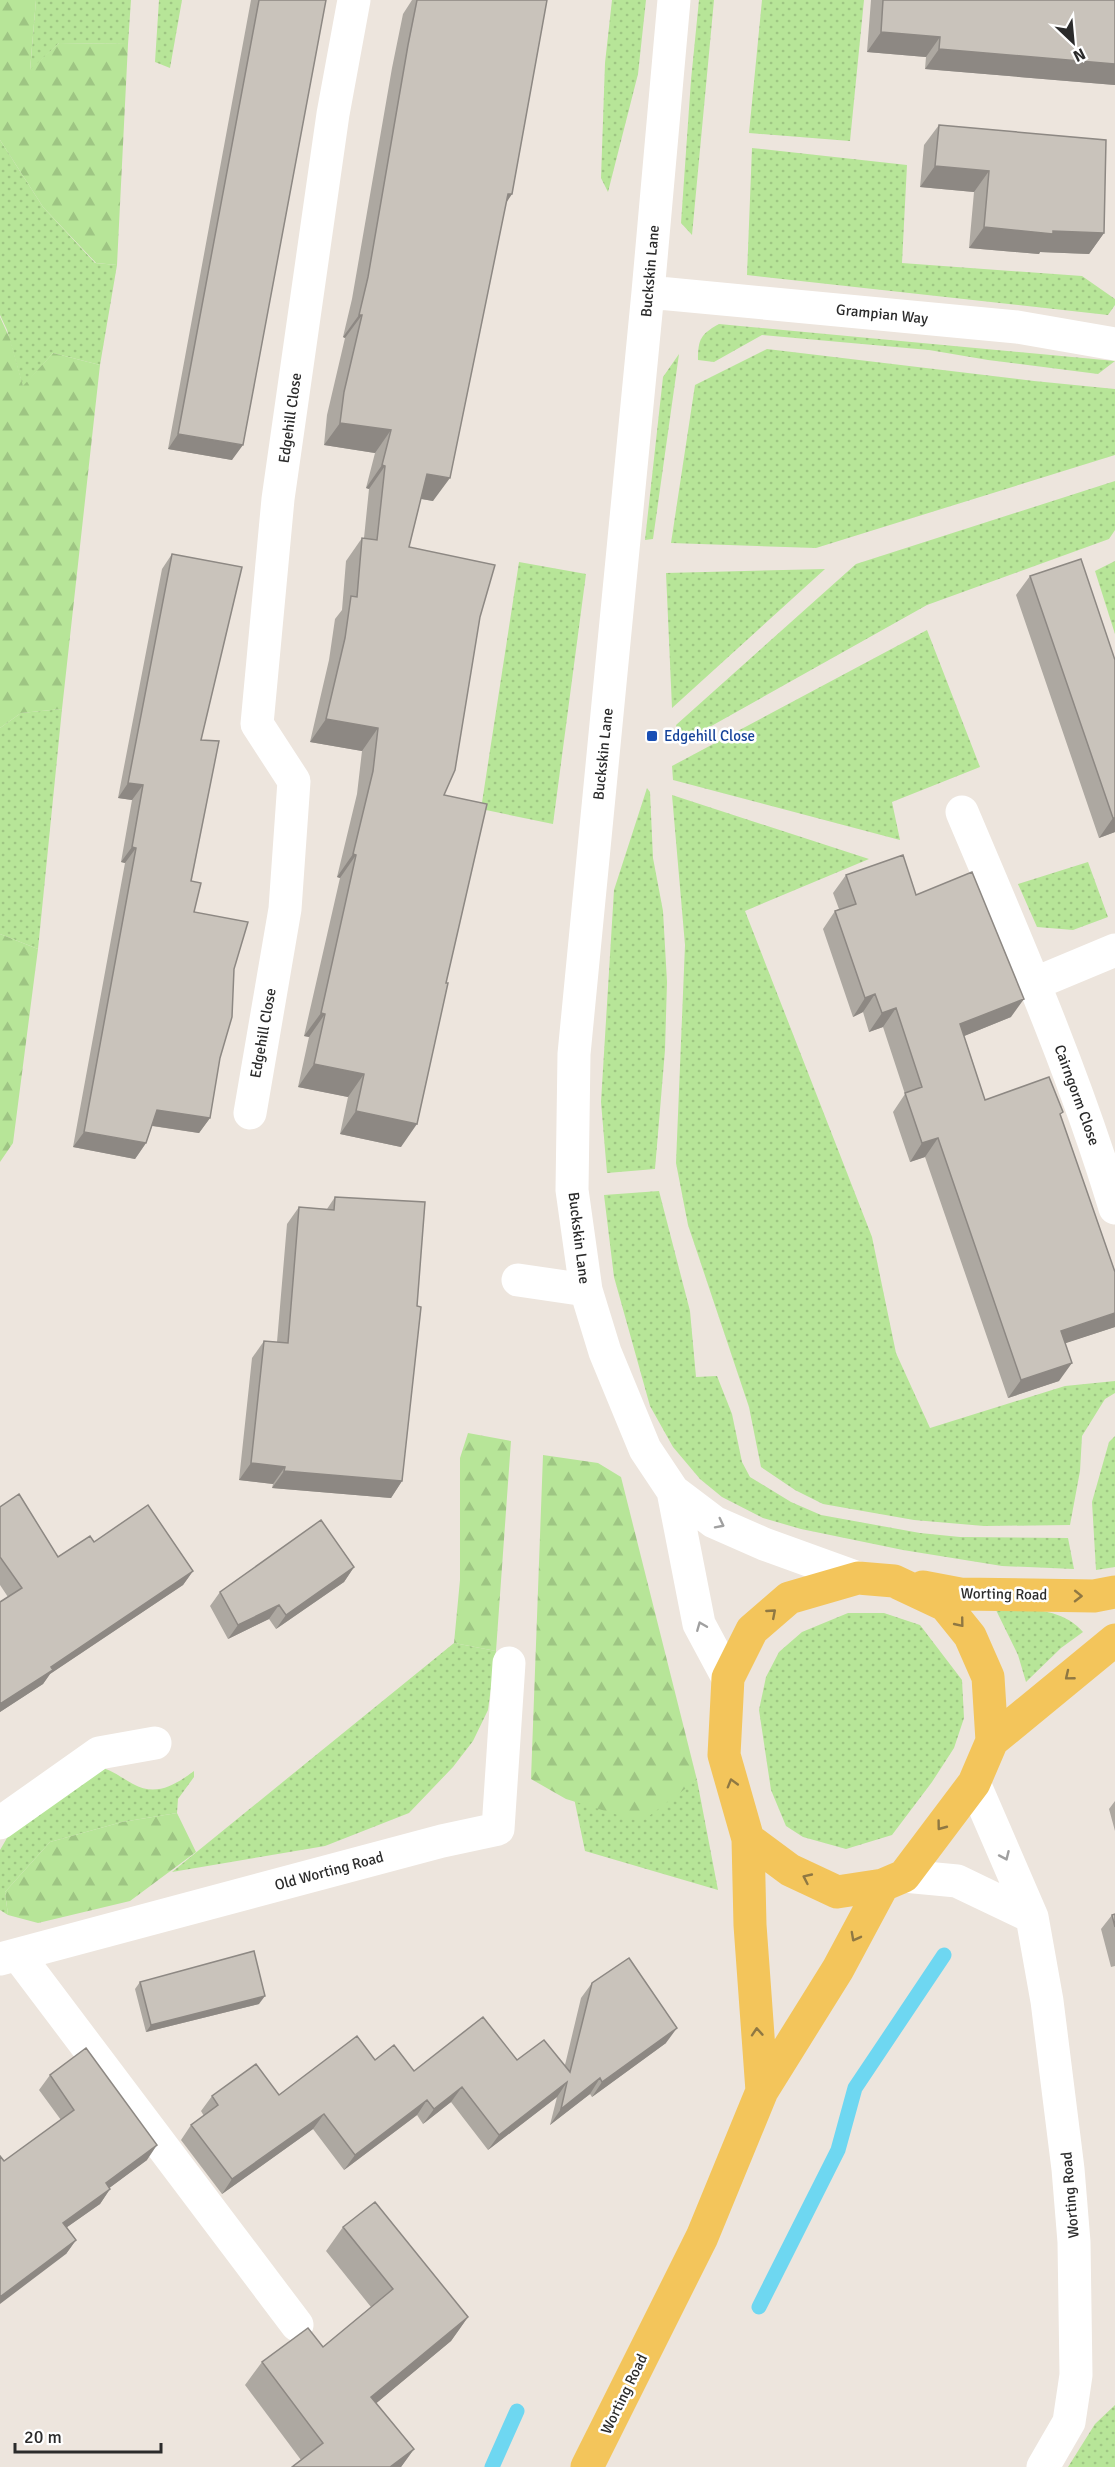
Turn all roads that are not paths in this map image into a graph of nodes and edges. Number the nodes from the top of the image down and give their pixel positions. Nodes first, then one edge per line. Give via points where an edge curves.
1 (354, 0) edge
2 (674, 0) edge
3 (648, 292) junction
4 (1115, 344) edge
5 (962, 812) dead end
6 (1115, 950) edge
7 (1036, 984) junction
8 (250, 1113) dead end
9 (1115, 1208) edge
10 (518, 1280) dead end
11 (586, 1290) junction
12 (672, 1491) junction
13 (858, 1578) junction
14 (894, 1581) junction
15 (1115, 1593) edge
16 (1115, 1640) edge
17 (509, 1663) dead end
18 (728, 1678) junction
19 (992, 1740) junction
20 (155, 1743) dead end
21 (974, 1783) junction
22 (0, 1823) edge
23 (748, 1839) junction
24 (894, 1880) junction
25 (1032, 1917) junction
26 (9, 1957) edge
27 (762, 2091) junction
28 (297, 2325) dead end
29 (587, 2467) edge
30 (1043, 2467) edge

1 - 8 street, Edgehill Close via 329,137 278,499 257,724 294,781 285,909
2 - 3 street, Buckskin Lane
3 - 4 street, Grampian Way via 1017,327
3 - 11 street, Buckskin Lane via 574,1054 573,1190
5 - 7 street, Cairngorm Close
6 - 7 street
7 - 9 street, Cairngorm Close
10 - 11 street
11 - 12 street, Buckskin Lane via 605,1352 645,1449
12 -> 13 street, Buckskin Lane via 714,1522
18 -> 12 street, Buckskin Lane via 699,1624
13 - 14 main road
18 -> 13 main road via 752,1630 789,1598
14 -> 15 main road, Worting Road via 960,1594
14 -> 19 main road via 945,1605 970,1636 988,1677
16 -> 19 main road
17 - 26 street, Old Worting Road via 498,1828
23 -> 18 main road, Worting Road via 724,1755
19 - 21 main road, Worting Road
20 - 22 street via 99,1753
21 -> 24 main road, Worting Road
21 -> 25 street, Worting Road
24 -> 23 main road via 837,1892 789,1870
27 -> 23 main road, Worting Road
24 - 25 street via 957,1881
24 -> 27 main road, Worting Road
25 - 30 street, Worting Road via 1047,2001 1074,2242 1076,2375 1069,2422
26 - 28 street
27 - 29 main road, Worting Road via 702,2237

